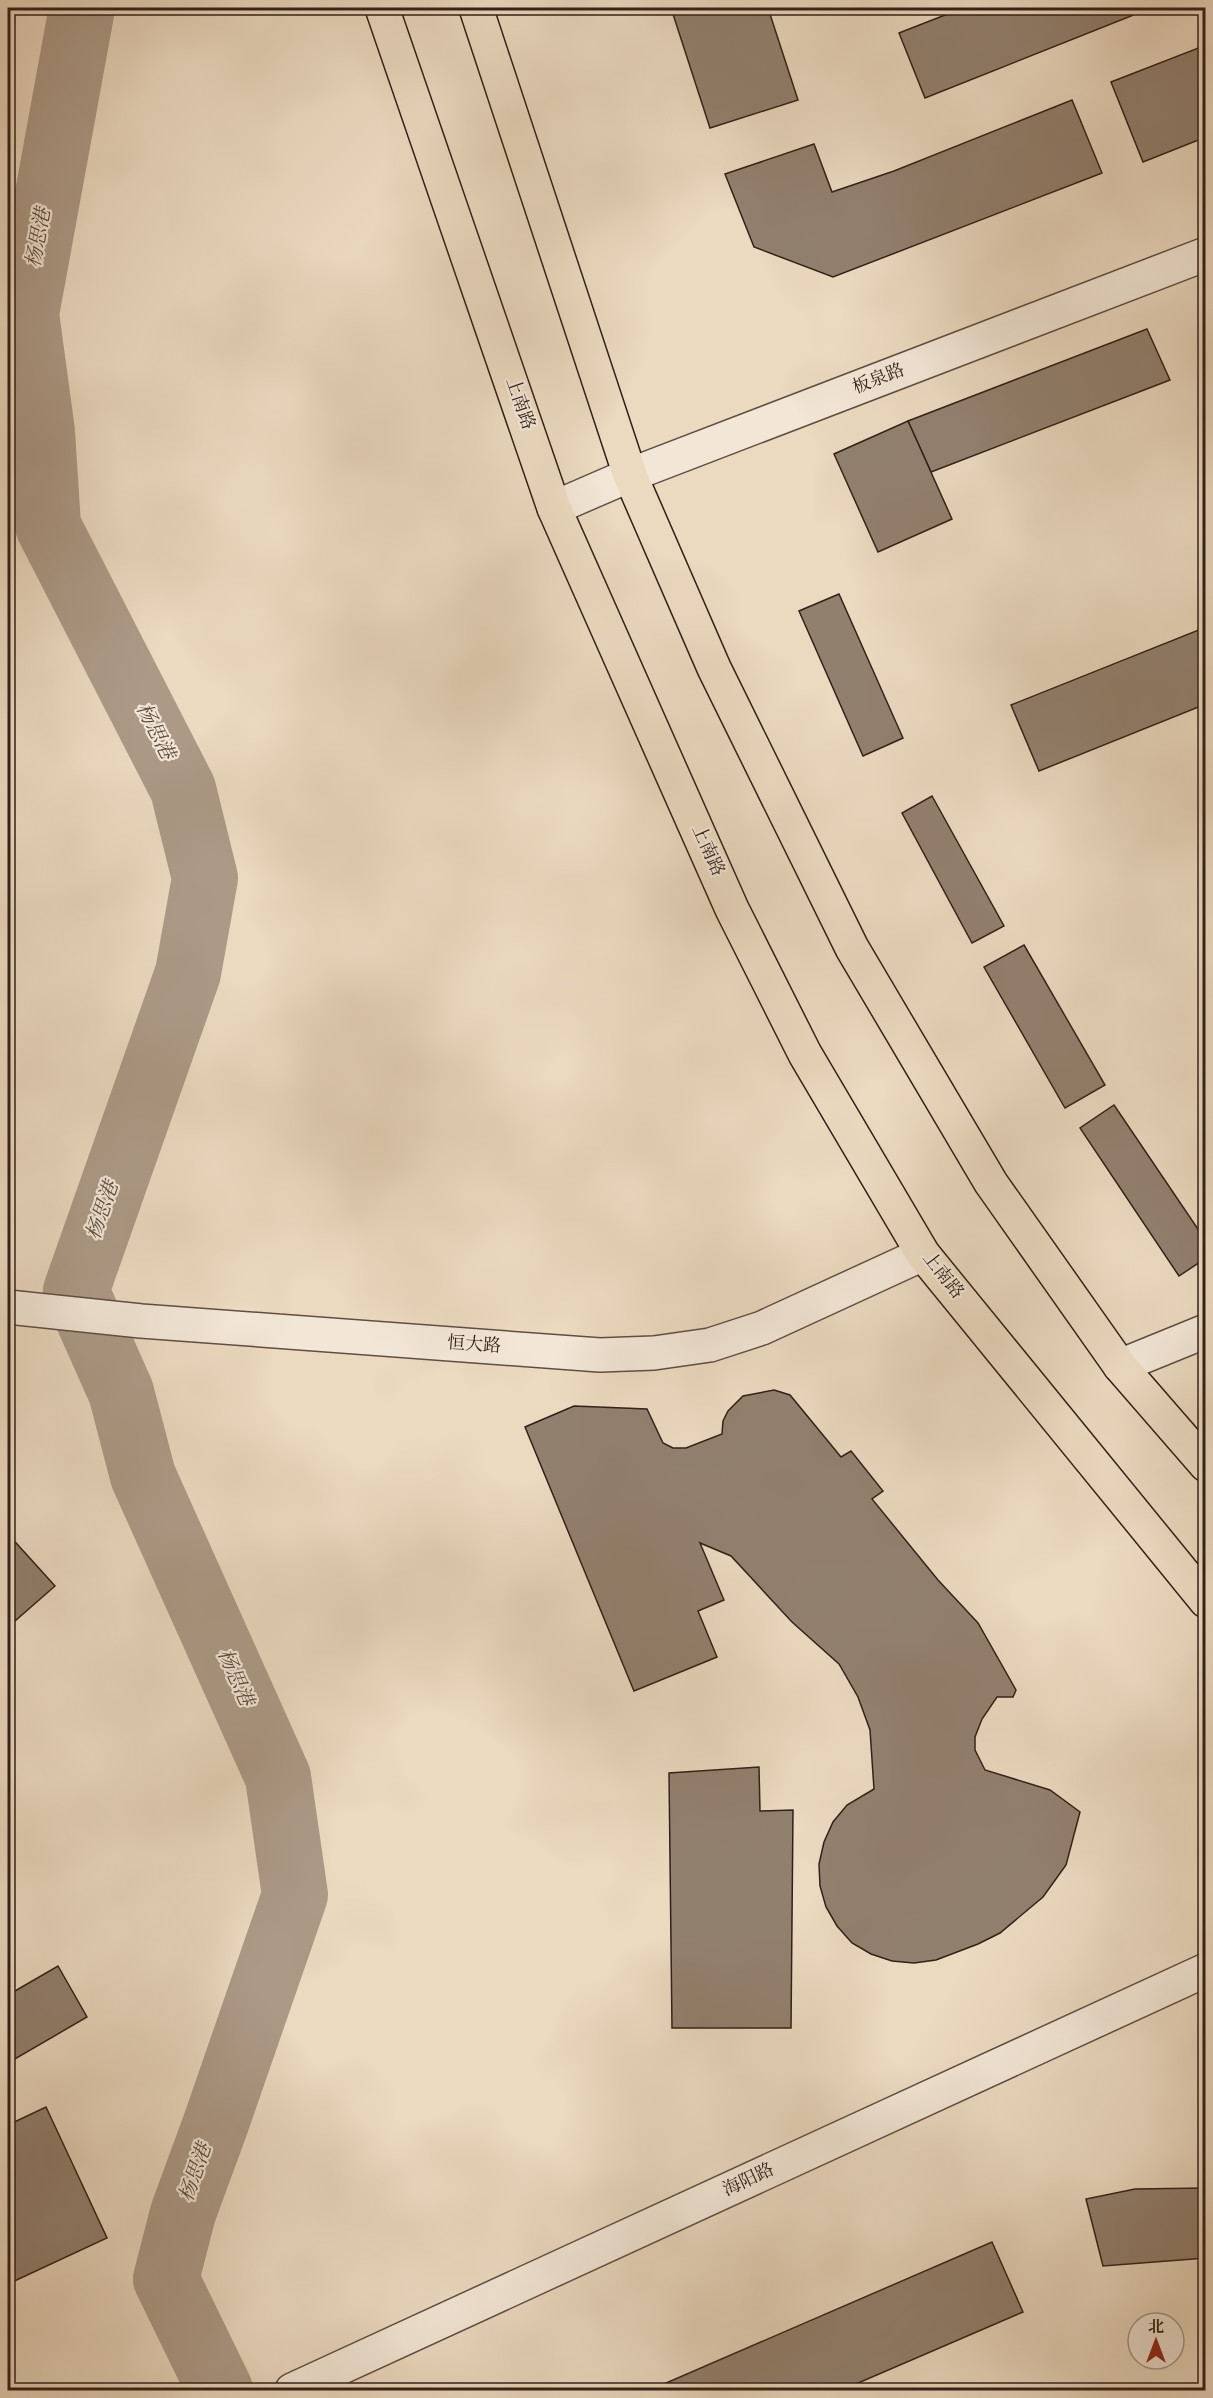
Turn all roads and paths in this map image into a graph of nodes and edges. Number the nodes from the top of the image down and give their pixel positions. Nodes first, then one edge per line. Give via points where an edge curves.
1 (382, 8) edge
2 (476, 8) edge
3 (1206, 254) edge
4 (630, 475) junction
5 (554, 508) junction
6 (923, 1254) junction
7 (16, 1308) edge
8 (1206, 1330) edge
9 (1120, 1366) junction
10 (1206, 1465) edge
11 (1206, 1601) edge
12 (1206, 1970) edge
13 (292, 2391) edge

1 - 5 main road, 上南路
2 - 4 main road
3 - 4 street, 板泉路
4 - 5 street, 板泉路
4 - 9 main road via 714,668 852,948 990,1182
5 - 6 main road, 上南路 via 732,909 805,1054
6 - 7 street, 恒大路 via 762,1328 710,1345 654,1353 600,1355
6 - 11 main road, 上南路
8 - 9 street
9 - 10 main road
12 - 13 street, 海阳路

